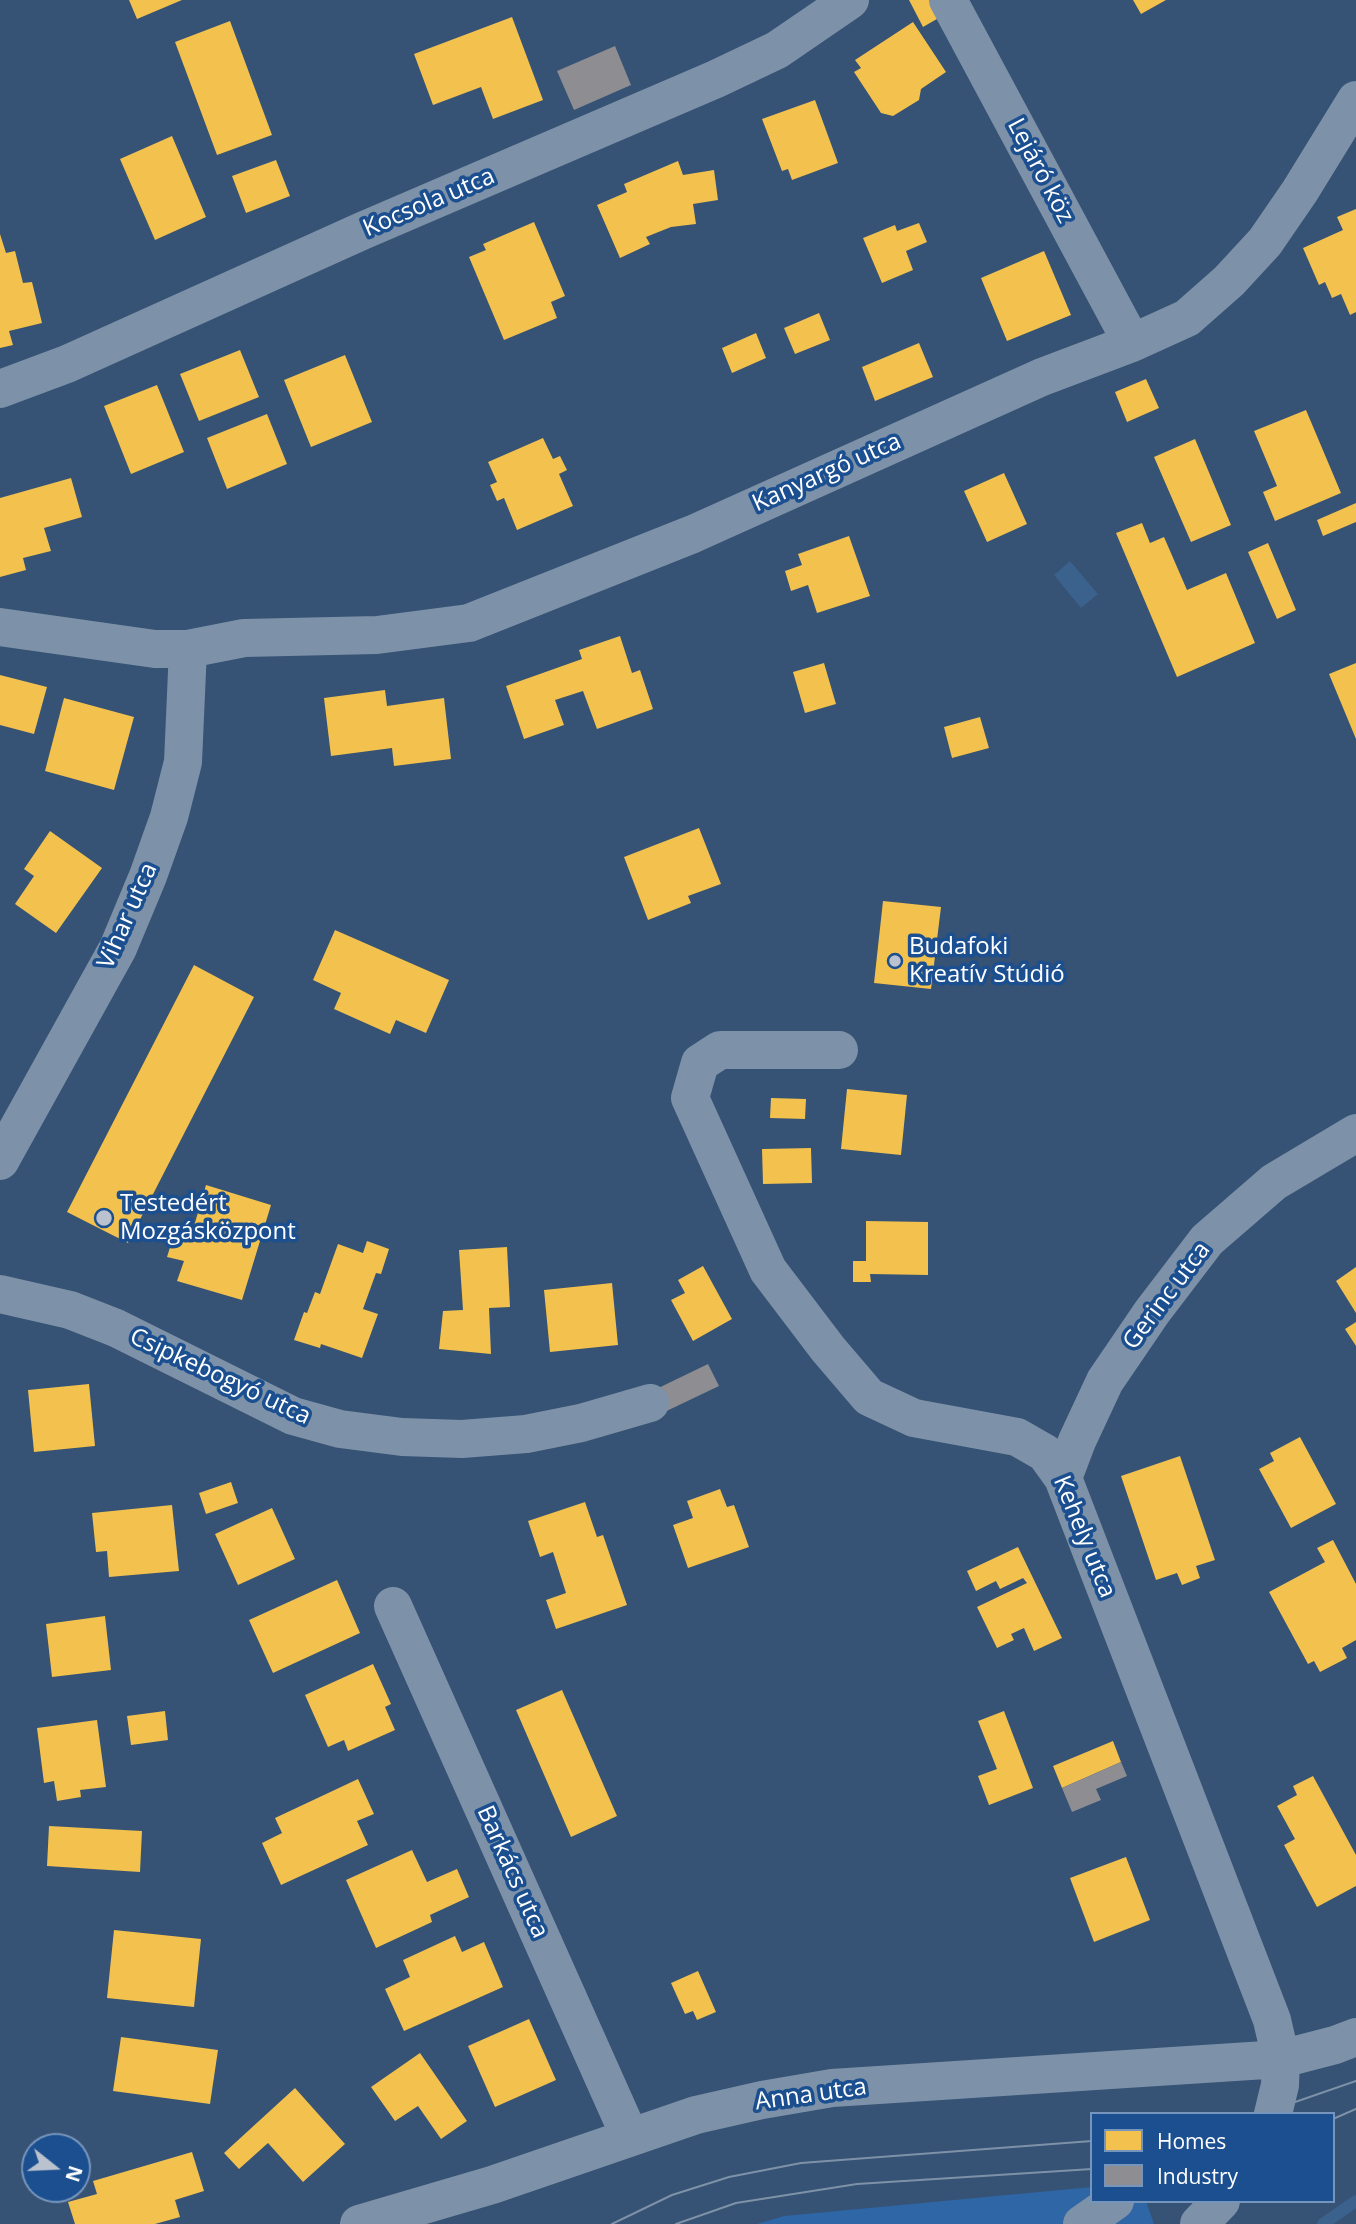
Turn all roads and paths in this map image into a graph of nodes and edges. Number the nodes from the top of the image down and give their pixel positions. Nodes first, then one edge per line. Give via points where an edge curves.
1 (850, 0) edge
2 (948, 0) edge
3 (1356, 100) edge
4 (1132, 343) junction
5 (0, 389) edge
6 (0, 627) edge
7 (188, 649) junction
8 (839, 1050) dead end
9 (1356, 1133) edge
10 (0, 1161) edge
11 (0, 1294) edge
12 (650, 1403) dead end
13 (1063, 1478) junction
14 (393, 1606) dead end
15 (1356, 2037) edge
16 (1280, 2059) junction
17 (1273, 2112) edge
18 (630, 2137) junction
19 (492, 2185) junction
20 (1112, 2203) edge
21 (1219, 2203) edge
22 (359, 2224) edge
23 (456, 2224) edge
24 (1082, 2224) edge
25 (1199, 2224) edge

1 - 5 street, Kocsola utca via 776,50 716,79 67,364
2 - 4 street, Lejáró köz
3 - 4 street, Kanyargó utca via 1265,242 1187,318
4 - 7 street, Kanyargó utca via 1042,377 692,534 469,623 377,635 244,638
6 - 7 street, Kanyargó utca via 155,649
7 - 10 street, Vihar utca via 183,762 148,876 118,948
8 - 13 street, Kehely utca via 720,1050 700,1063 690,1098 768,1270 869,1397 914,1418 1017,1437 1045,1453
9 - 13 street, Gerinc utca via 1274,1182 1207,1240 1105,1381
11 - 12 street, Csipkebogyó utca via 93,1319 293,1416 340,1429 402,1437 526,1434
13 - 16 street, Kehely utca via 1272,2020
14 - 18 street, Barkács utca
15 - 16 street, Anna utca
16 - 17 street, Kehely utca
16 - 18 street, Anna utca via 832,2088 696,2115
18 - 19 street, Anna utca
19 - 22 street, Anna utca
19 - 23 street
20 - 24 street
21 - 25 street

